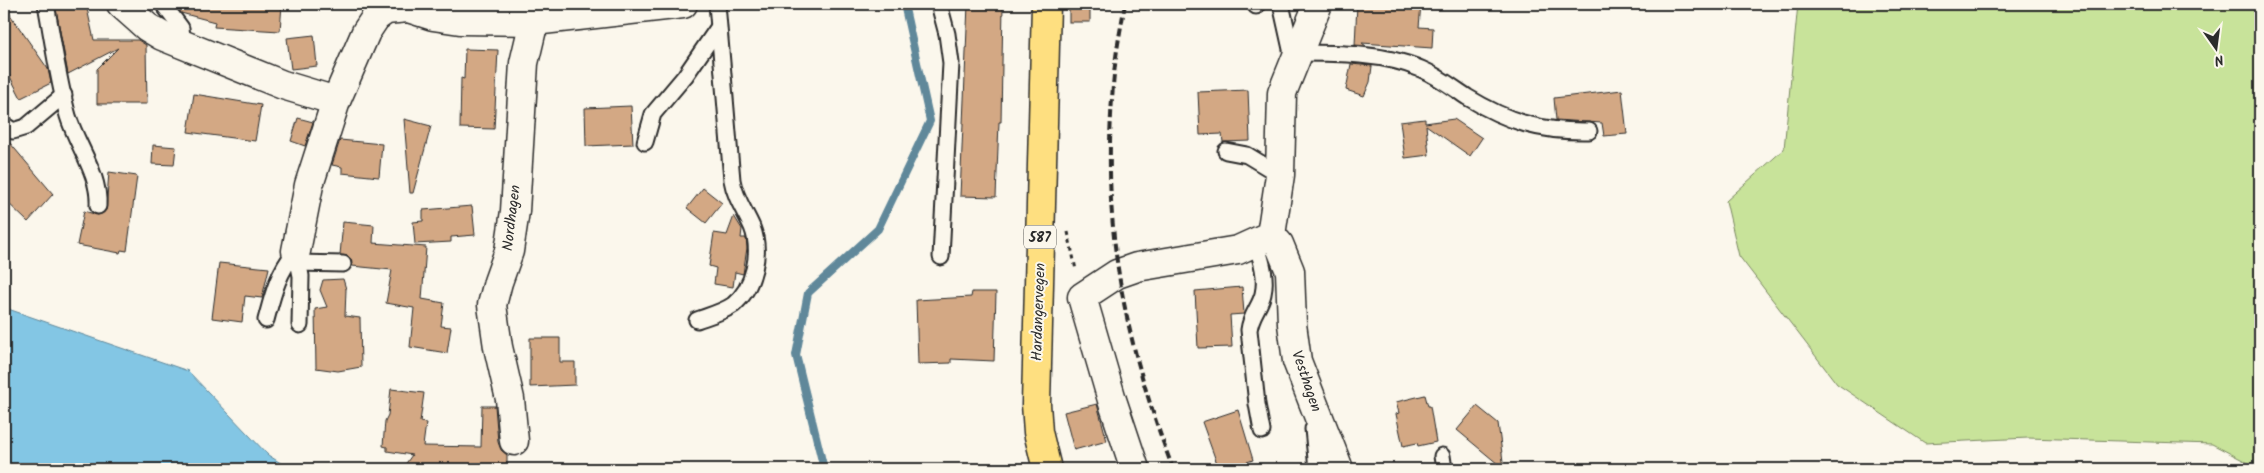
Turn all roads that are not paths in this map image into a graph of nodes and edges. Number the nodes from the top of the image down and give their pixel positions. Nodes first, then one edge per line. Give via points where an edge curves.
1 (46, 4) edge
2 (121, 4) edge
3 (164, 4) edge
4 (683, 4) edge
5 (717, 4) edge
6 (940, 4) edge
7 (1046, 4) edge
8 (1281, 4) edge
9 (1318, 4) edge
10 (534, 21) junction
11 (718, 28) junction
12 (182, 45) junction
13 (1295, 57) junction
14 (64, 95) junction
15 (336, 100) junction
16 (4, 125) edge
17 (1589, 131) dead end
18 (645, 142) dead end
19 (1226, 151) dead end
20 (1280, 174) junction
21 (98, 206) dead end
22 (1264, 239) junction
23 (297, 257) junction
24 (941, 257) dead end
25 (343, 264) dead end
26 (266, 320) dead end
27 (697, 320) dead end
28 (300, 325) dead end
29 (1314, 405) junction
30 (1262, 431) dead end
31 (514, 441) dead end
32 (1047, 469) edge
33 (1135, 469) edge
34 (1317, 469) edge
35 (1339, 469) edge

1 - 14 lane
2 - 12 street via 146,27
3 - 12 lane via 181,28
4 - 10 street
5 - 11 lane
6 - 24 lane via 950,63
7 - 32 main road, Hardangervegen / 587 via 1036,404 1038,432
8 - 13 lane
9 - 13 street
10 - 15 street via 460,20 408,8 386,10 376,17 366,32
10 - 31 street, Nordhagen via 523,73 515,211 509,251 492,304 510,399
11 - 18 lane via 685,76 653,114
11 - 27 lane via 734,193 755,236 755,262 742,296 731,306
12 - 15 street
13 - 17 lane via 1332,53 1388,60 1443,80 1497,114 1521,124 1549,130
13 - 20 street via 1280,108
14 - 16 lane via 19,131
14 - 21 lane via 68,117 94,177
15 - 23 street via 309,185
19 - 20 lane via 1247,155
20 - 22 street
22 - 29 street, Vesthagen via 1279,244 1290,271 1294,347
22 - 30 lane via 1263,293 1250,319 1249,330 1256,404
22 - 33 street via 1238,250 1137,267 1117,274 1082,297
23 - 25 lane
23 - 26 lane via 284,264
23 - 28 lane via 301,276
29 - 34 lane via 1310,416
29 - 35 street, Vesthagen

